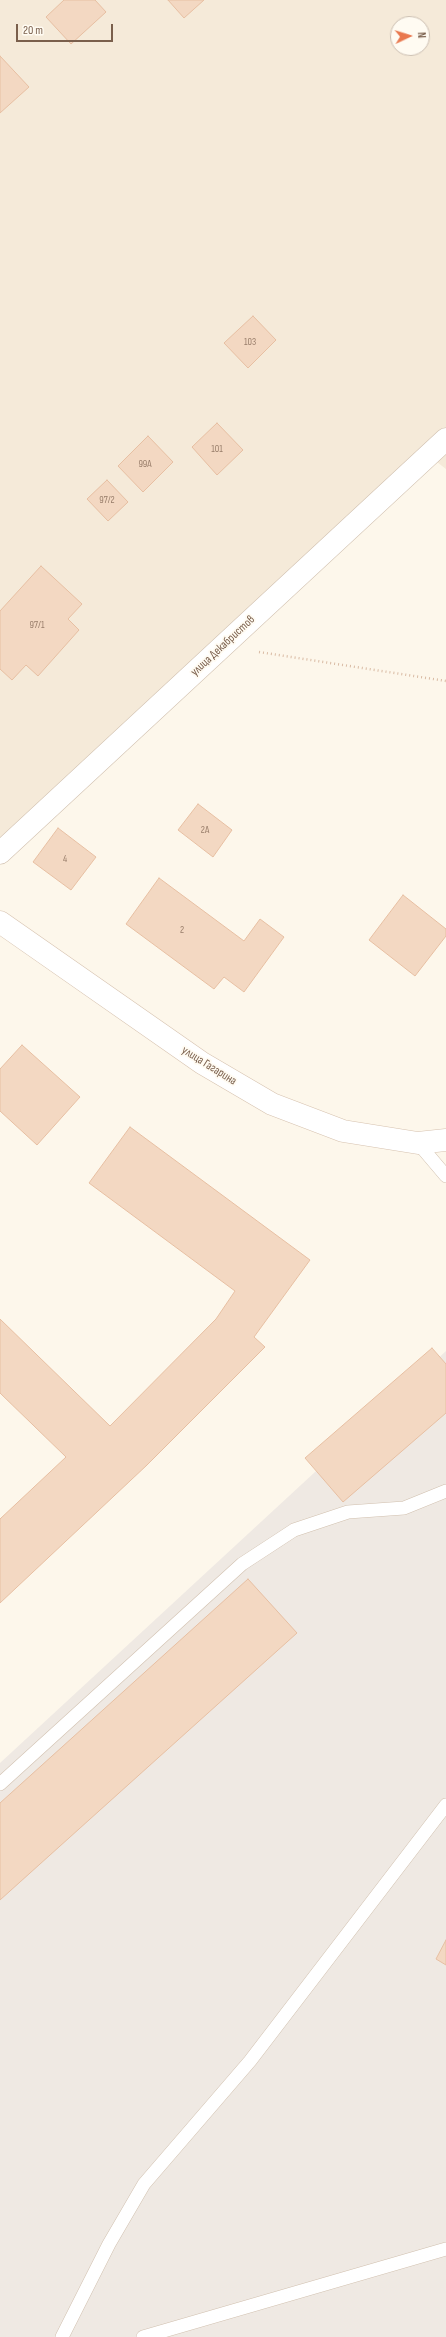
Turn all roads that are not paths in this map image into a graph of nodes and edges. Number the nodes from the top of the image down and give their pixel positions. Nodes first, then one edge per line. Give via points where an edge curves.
1 (446, 439) edge
2 (0, 853) edge
3 (0, 922) edge
4 (446, 1140) edge
5 (418, 1143) junction
6 (446, 1176) edge
7 (446, 1491) edge
8 (0, 1784) edge
9 (446, 1805) edge
10 (446, 2249) edge
11 (62, 2337) edge
12 (143, 2337) edge

1 - 2 street, улица Декабристов
3 - 5 street, улица Гагарина via 202,1063 272,1104 343,1130
4 - 5 street, улица Гагарина
5 - 6 lane
7 - 8 lane via 404,1508 348,1512 294,1530 242,1564
9 - 11 lane via 250,2061 144,2184 109,2244
10 - 12 lane

